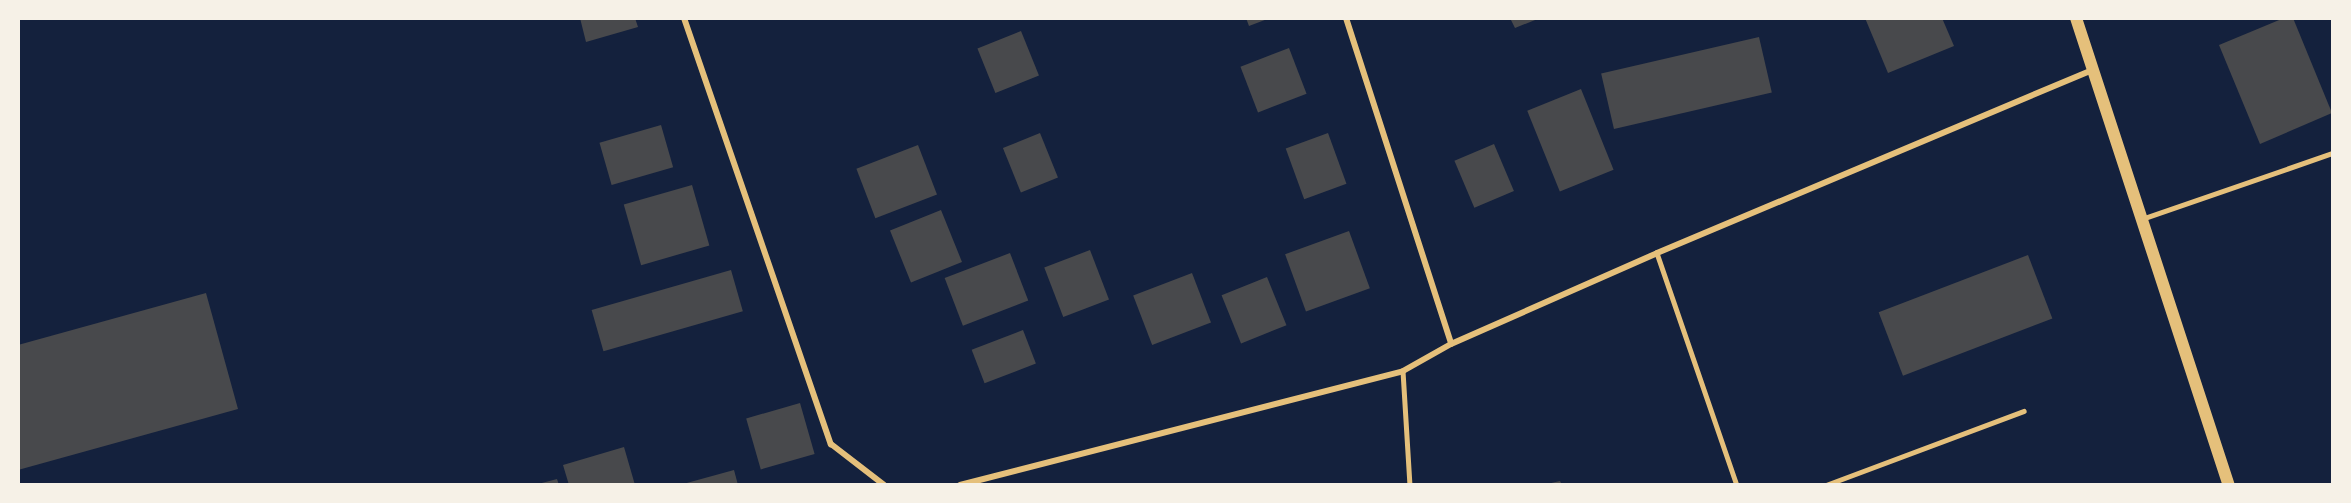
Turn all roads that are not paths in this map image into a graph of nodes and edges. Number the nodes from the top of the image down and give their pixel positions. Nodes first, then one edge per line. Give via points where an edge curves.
1 (684, 18) edge
2 (1346, 18) edge
3 (2076, 18) edge
4 (2093, 69) junction
5 (2333, 153) edge
6 (2142, 219) junction
7 (1657, 253) junction
8 (1451, 344) junction
9 (1403, 371) junction
10 (2024, 411) dead end
11 (884, 485) edge
12 (960, 485) edge
13 (1410, 485) edge
14 (1737, 485) edge
15 (1826, 485) edge
16 (2229, 485) edge

1 - 11 street via 831,444
2 - 8 street
3 - 4 main road
4 - 6 main road
4 - 7 street
5 - 6 lane
6 - 16 main road
7 - 8 street
7 - 14 lane
8 - 9 street
9 - 12 street
9 - 13 lane
10 - 15 lane

